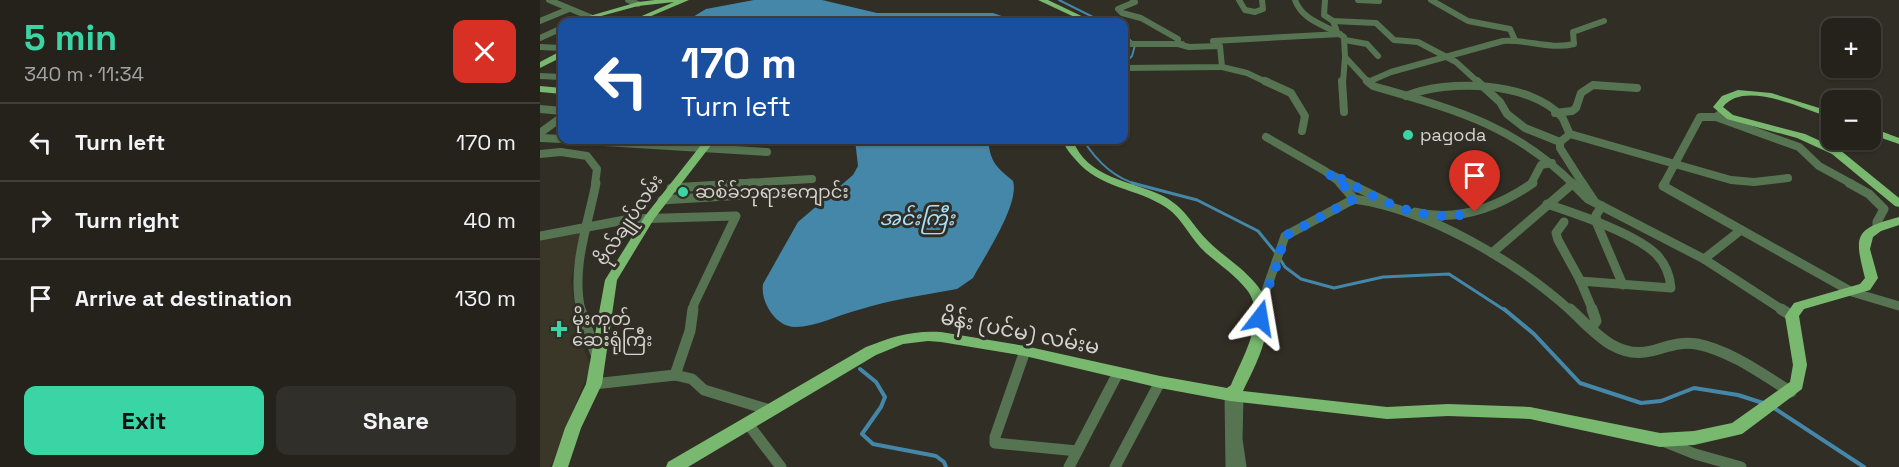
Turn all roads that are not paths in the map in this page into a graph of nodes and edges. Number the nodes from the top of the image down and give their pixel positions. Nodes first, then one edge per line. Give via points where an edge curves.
1 (549, 0) edge
2 (628, 0) edge
3 (674, 0) edge
4 (685, 0) edge
5 (1042, 0) edge
6 (1133, 0) edge
7 (1239, 0) edge
8 (1262, 0) edge
9 (1295, 0) edge
10 (1325, 0) edge
11 (1358, 0) edge
12 (1431, 0) edge
13 (1379, 1) edge
14 (638, 3) junction
15 (569, 9) junction
16 (590, 17) junction
17 (587, 18) edge
18 (593, 18) edge
19 (642, 18) edge
20 (1081, 18) edge
21 (540, 21) edge
22 (1333, 21) junction
23 (1604, 21) dead end
24 (558, 30) edge
25 (1341, 35) junction
26 (540, 38) edge
27 (1515, 40) junction
28 (1128, 44) edge
29 (1178, 44) junction
30 (540, 47) edge
31 (558, 48) edge
32 (558, 56) edge
33 (1378, 56) dead end
34 (1345, 57) junction
35 (1446, 57) junction
36 (540, 60) edge
37 (550, 60) junction
38 (540, 65) edge
39 (1222, 67) junction
40 (1128, 68) edge
41 (540, 76) edge
42 (558, 76) edge
43 (1368, 82) junction
44 (1481, 85) junction
45 (1637, 88) dead end
46 (540, 89) edge
47 (558, 91) edge
48 (1406, 96) junction
49 (540, 110) edge
50 (558, 111) edge
51 (1821, 111) edge
52 (1344, 112) dead end
53 (1555, 113) junction
54 (1719, 115) junction
55 (558, 120) edge
56 (1302, 131) dead end
57 (540, 133) edge
58 (1570, 134) junction
59 (1881, 134) edge
60 (1266, 137) dead end
61 (540, 138) edge
62 (558, 139) edge
63 (1899, 141) edge
64 (1560, 142) junction
65 (708, 144) edge
66 (1069, 144) edge
67 (767, 152) dead end
68 (540, 154) edge
69 (1552, 163) junction
70 (1674, 164) junction
71 (1328, 173) junction
72 (1788, 178) dead end
73 (812, 179) dead end
74 (1571, 185) junction
75 (671, 188) junction
76 (806, 191) dead end
77 (1354, 199) junction
78 (662, 200) junction
79 (1547, 204) junction
80 (1598, 204) junction
81 (1899, 204) edge
82 (649, 218) junction
83 (1899, 221) edge
84 (1564, 222) dead end
85 (1598, 224) junction
86 (585, 227) junction
87 (1877, 228) junction
88 (1741, 230) junction
89 (540, 236) edge
90 (1492, 253) junction
91 (1704, 259) junction
92 (1580, 281) junction
93 (1623, 285) junction
94 (1852, 292) junction
95 (1261, 305) junction
96 (1899, 306) edge
97 (1792, 316) junction
98 (1591, 328) junction
99 (1025, 351) junction
100 (598, 359) junction
101 (1118, 373) junction
102 (675, 375) junction
103 (1160, 382) junction
104 (594, 384) junction
105 (1791, 392) junction
106 (1235, 393) junction
107 (770, 410) junction
108 (748, 424) junction
109 (1660, 440) junction
110 (1077, 451) junction
111 (560, 467) edge
112 (674, 467) edge
113 (781, 467) edge
114 (1069, 467) edge
115 (1115, 467) edge
116 (1231, 467) edge
117 (1241, 467) edge
118 (1741, 467) edge

1 - 15 street
2 - 14 street
3 - 14 main road
4 - 19 main road
5 - 20 main road
6 - 29 street via 1118,9 1161,29 1178,39
7 - 8 street via 1243,8 1255,12 1263,9
9 - 25 street via 1304,15
10 - 22 street via 1324,15
11 - 13 street
12 - 27 street via 1468,21 1510,29
14 - 16 main road
15 - 16 street
15 - 21 street
16 - 17 street
16 - 18 main road
22 - 25 street
22 - 35 street via 1376,23 1394,40 1418,42
23 - 27 street via 1573,32 1574,44 1561,47
24 - 26 street
25 - 29 street
25 - 33 street via 1367,44
25 - 34 street
27 - 35 street
28 - 29 street
29 - 39 street via 1220,46
30 - 31 street
32 - 37 main road
34 - 43 street
34 - 52 street
35 - 43 street via 1394,70
35 - 44 street
36 - 37 street
37 - 38 main road
39 - 40 street
39 - 56 street via 1247,73 1291,93 1305,116
41 - 42 street
43 - 48 street via 1378,89
44 - 48 street via 1417,89
44 - 53 street via 1526,96
44 - 64 street via 1525,128
45 - 53 street via 1593,85 1581,93 1576,108
46 - 47 main road
48 - 69 street via 1493,124
49 - 50 street
51 - 54 main road via 1751,93 1721,101
53 - 58 street via 1565,120
54 - 70 street via 1700,117
54 - 81 main road via 1823,145 1844,157
54 - 87 street via 1799,147 1819,166 1876,199 1884,208
55 - 57 street
58 - 64 street
58 - 70 street
59 - 63 main road
60 - 71 street via 1279,141
61 - 62 street
64 - 80 street via 1562,154
65 - 67 street
65 - 75 main road, ဗိုလ်‌ချုပ်‌လမ်း
66 - 95 main road via 1095,174 1160,199 1178,211 1209,251 1250,284
68 - 86 street via 570,152 591,159 597,169 596,188
69 - 71 street via 1541,165 1533,183 1505,201 1443,218 1404,209
69 - 74 street
70 - 72 street via 1740,181
70 - 88 street via 1663,186
71 - 77 street
73 - 75 street
74 - 79 street
74 - 80 street
75 - 78 main road, ဗိုလ်‌ချုပ်‌လမ်း
76 - 78 street
77 - 90 street via 1418,219
77 - 95 street via 1289,233 1282,241
78 - 82 main road, ဗိုလ်‌ချုပ်‌လမ်း
79 - 85 street
79 - 90 street
80 - 85 street
80 - 91 street
82 - 86 street
82 - 100 main road, ဗိုလ်‌ချုပ်‌လမ်း via 610,280
82 - 102 street via 736,216 694,304 690,331
83 - 87 main road
84 - 92 street via 1557,233 1558,243
85 - 93 street
85 - 93 street via 1656,254 1671,282 1671,288
86 - 89 street
86 - 100 street via 577,295 582,324
87 - 94 main road via 1870,231 1864,242 1872,278 1865,287
88 - 91 street
88 - 94 street
90 - 98 street
91 - 97 street
92 - 93 street
92 - 98 street via 1596,321
94 - 96 street
94 - 97 main road via 1798,306
95 - 106 main road via 1259,330
97 - 105 main road via 1800,377
98 - 105 street via 1618,349 1640,354 1682,343 1722,353
99 - 101 main road, မိန်း (ပင်မ) လမ်းမ
99 - 107 main road, မိန်း (ပင်မ) လမ်းမ via 941,337 901,339 871,351
99 - 110 street via 995,442
100 - 104 main road, ဗိုလ်‌ချုပ်‌လမ်း
101 - 103 main road, မိန်း (ပင်မ) လမ်းမ
101 - 110 street
102 - 104 street
102 - 107 street via 692,379 704,390
103 - 106 main road, မိန်း (ပင်မ) လမ်းမ
103 - 115 street
104 - 111 main road, ဗိုလ်‌ချုပ်‌လမ်း
105 - 109 main road, မိန်း (ပင်မ) လမ်းမ via 1736,429
106 - 109 main road, မိန်း (ပင်မ) လမ်းမ via 1387,413 1530,413
106 - 116 street via 1229,445
106 - 117 street
107 - 108 main road, မိန်း (ပင်မ) လမ်းမ
108 - 112 main road, မိန်း (ပင်မ) လမ်းမ
108 - 113 street
109 - 118 street
110 - 114 street

